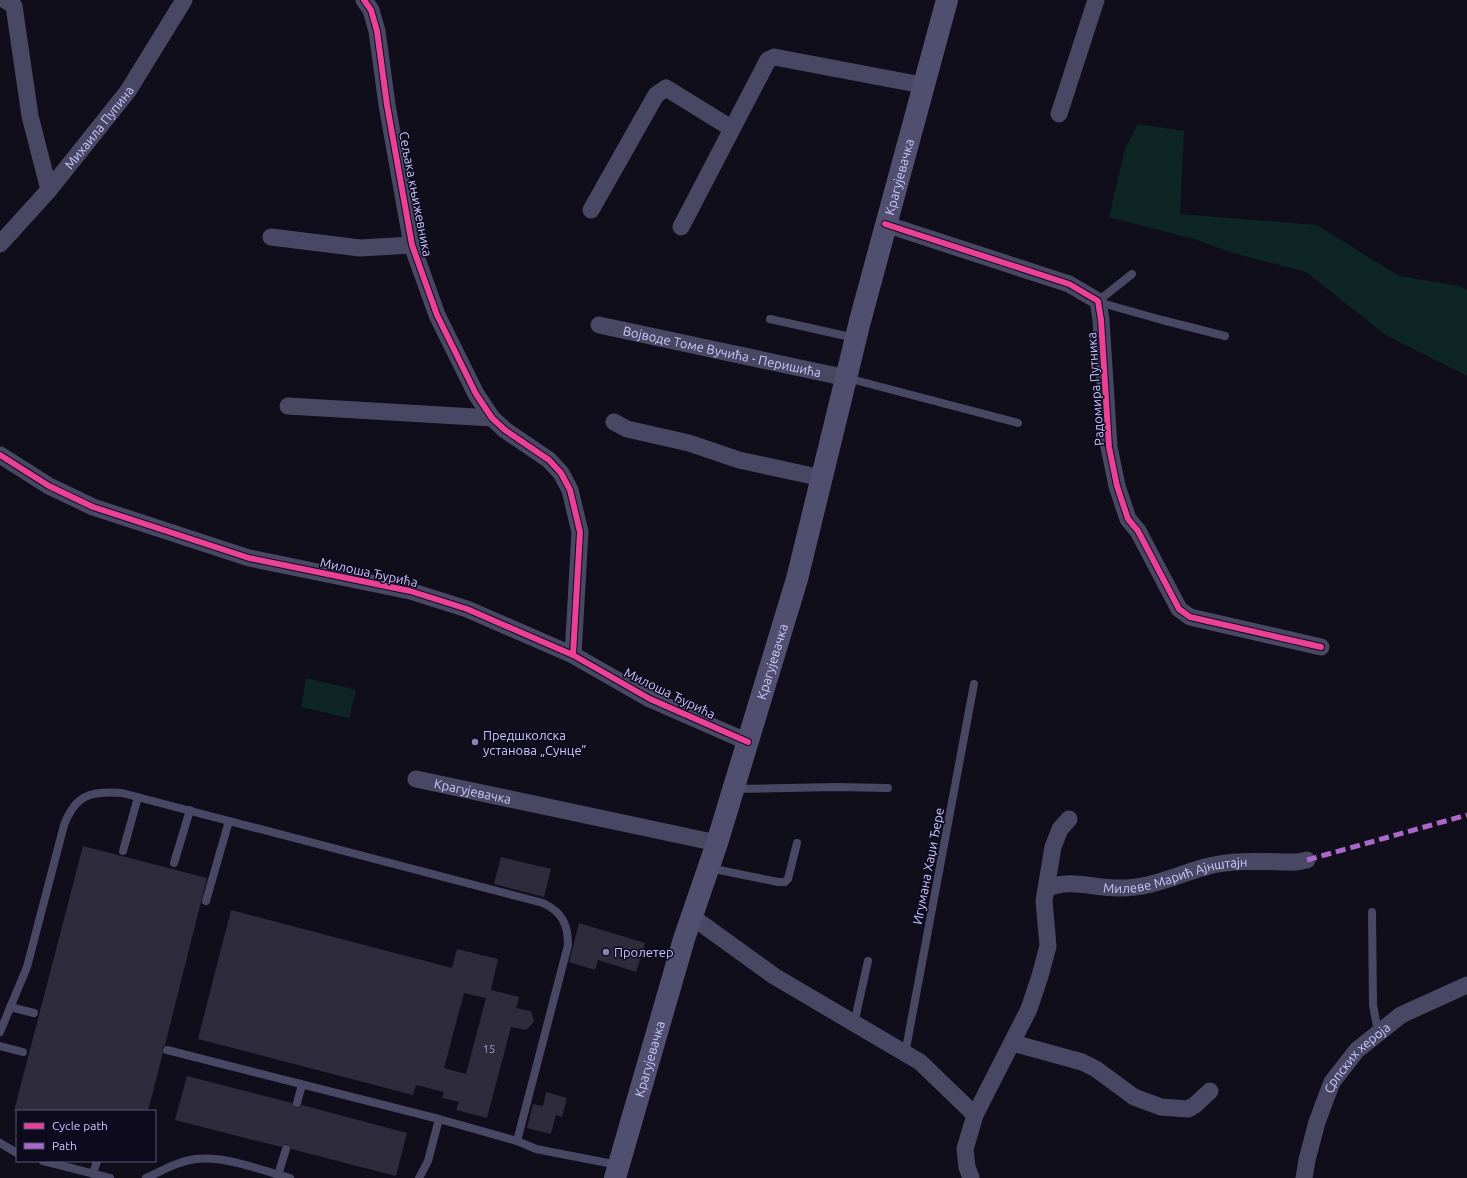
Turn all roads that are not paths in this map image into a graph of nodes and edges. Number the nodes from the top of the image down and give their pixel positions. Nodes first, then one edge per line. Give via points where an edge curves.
1 (5, 0) edge
2 (184, 0) edge
3 (364, 0) edge
4 (946, 0) edge
5 (1096, 0) edge
6 (922, 85) junction
7 (1060, 114) dead end
8 (732, 128) junction
9 (49, 190) junction
10 (591, 210) dead end
11 (885, 224) junction
12 (681, 227) dead end
13 (271, 237) dead end
14 (0, 244) edge
15 (412, 245) junction
16 (1132, 274) dead end
17 (1098, 301) junction
18 (770, 319) dead end
19 (598, 325) dead end
20 (1225, 336) dead end
21 (856, 338) junction
22 (847, 378) junction
23 (288, 406) dead end
24 (492, 418) junction
25 (614, 422) dead end
26 (1018, 423) dead end
27 (0, 455) edge
28 (822, 478) junction
29 (1321, 646) dead end
30 (573, 655) junction
31 (974, 684) dead end
32 (748, 742) junction
33 (416, 779) dead end
34 (888, 788) dead end
35 (733, 789) junction
36 (138, 797) junction
37 (190, 810) junction
38 (1069, 819) dead end
39 (229, 821) junction
40 (717, 843) junction
41 (797, 843) dead end
42 (123, 851) dead end
43 (1307, 860) dead end
44 (174, 863) dead end
45 (708, 868) junction
46 (1046, 889) junction
47 (206, 901) dead end
48 (1372, 912) dead end
49 (691, 916) junction
50 (868, 961) dead end
51 (1467, 985) edge
52 (10, 1007) junction
53 (34, 1013) dead end
54 (854, 1024) junction
55 (0, 1032) edge
56 (1378, 1032) junction
57 (1013, 1043) junction
58 (0, 1046) edge
59 (167, 1050) dead end
60 (23, 1052) dead end
61 (905, 1054) junction
62 (302, 1085) junction
63 (1210, 1091) dead end
64 (297, 1103) dead end
65 (975, 1115) junction
66 (439, 1119) junction
67 (517, 1141) junction
68 (0, 1143) edge
69 (286, 1148) dead end
70 (16, 1153) edge
71 (47, 1162) edge
72 (97, 1162) edge
73 (616, 1172) edge
74 (94, 1174) junction
75 (278, 1175) junction
76 (110, 1178) edge
77 (146, 1178) edge
78 (290, 1178) edge
79 (419, 1178) edge
80 (971, 1178) edge
81 (1304, 1178) edge

1 - 9 street via 14,6 30,116
2 - 9 street, Михаила Пупина via 128,92
3 - 15 street, Сељака књижевника via 371,10 377,31 387,105
4 - 6 main road, Крагујевачка
5 - 7 street
6 - 8 street via 774,57 768,60
6 - 11 main road, Крагујевачка
8 - 10 street via 666,88 656,95
8 - 12 street
9 - 14 street, Михаила Пупина
11 - 17 street via 1069,284
11 - 21 main road, Крагујевачка
13 - 15 street, Сељака књижевника via 360,248
15 - 24 street, Сељака књижевника via 437,315 476,394
16 - 17 lane
17 - 20 lane
17 - 29 street, Радомира Путника via 1109,447 1117,486 1128,519 1138,531 1179,610 1190,617
18 - 21 lane
19 - 22 street, Војводе Томе Вучића - Перишића
21 - 22 main road, Крагујевачка
22 - 26 lane
22 - 28 main road, Крагујевачка
23 - 24 street
24 - 30 street, Сељака књижевника via 549,460 561,473 570,490 580,532
25 - 28 street via 627,429 689,443 739,460
27 - 30 street, Милоша Ђурића via 49,486 93,507 249,558 410,591 467,609
28 - 32 main road, Крагујевачка via 797,579
30 - 32 street, Милоша Ђурића via 650,699
31 - 61 lane, Игумана Хаџи Ђере
32 - 35 main road, Крагујевачка
33 - 40 street, Крагујевачка
34 - 35 lane
35 - 40 main road, Крагујевачка
36 - 37 lane
36 - 42 lane
36 - 52 lane via 122,792 93,793 76,803 69,812 27,967
37 - 39 lane
37 - 44 lane
38 - 46 street via 1060,829 1053,847
39 - 47 lane
39 - 67 lane via 543,903 561,915 566,923 568,945
40 - 45 main road, Крагујевачка
41 - 45 lane via 788,879 784,882
43 - 46 street, Милеве Марић Ајнштајн via 1230,862 1208,866 1140,888 1064,883
45 - 49 main road, Крагујевачка
46 - 57 street via 1044,901 1048,946 1029,1009
48 - 56 lane via 1373,1005
49 - 54 street via 774,976
49 - 73 main road, Крагујевачка
50 - 54 lane
51 - 56 street, Српских хероја via 1401,1015
52 - 53 lane
52 - 55 lane
54 - 61 street
56 - 81 street, Српских хероја via 1357,1050 1332,1082 1317,1122
57 - 63 street via 1082,1062 1096,1069 1134,1098 1162,1107 1188,1109
57 - 65 street
58 - 60 lane
59 - 62 lane
61 - 65 street via 920,1062
62 - 64 lane
62 - 66 lane
65 - 80 street via 965,1149
66 - 67 lane
66 - 79 lane via 428,1161
67 - 73 lane
68 - 70 lane
69 - 75 lane
71 - 74 lane
72 - 74 lane
74 - 76 lane
75 - 77 lane via 236,1163 196,1159 179,1163
75 - 78 lane

